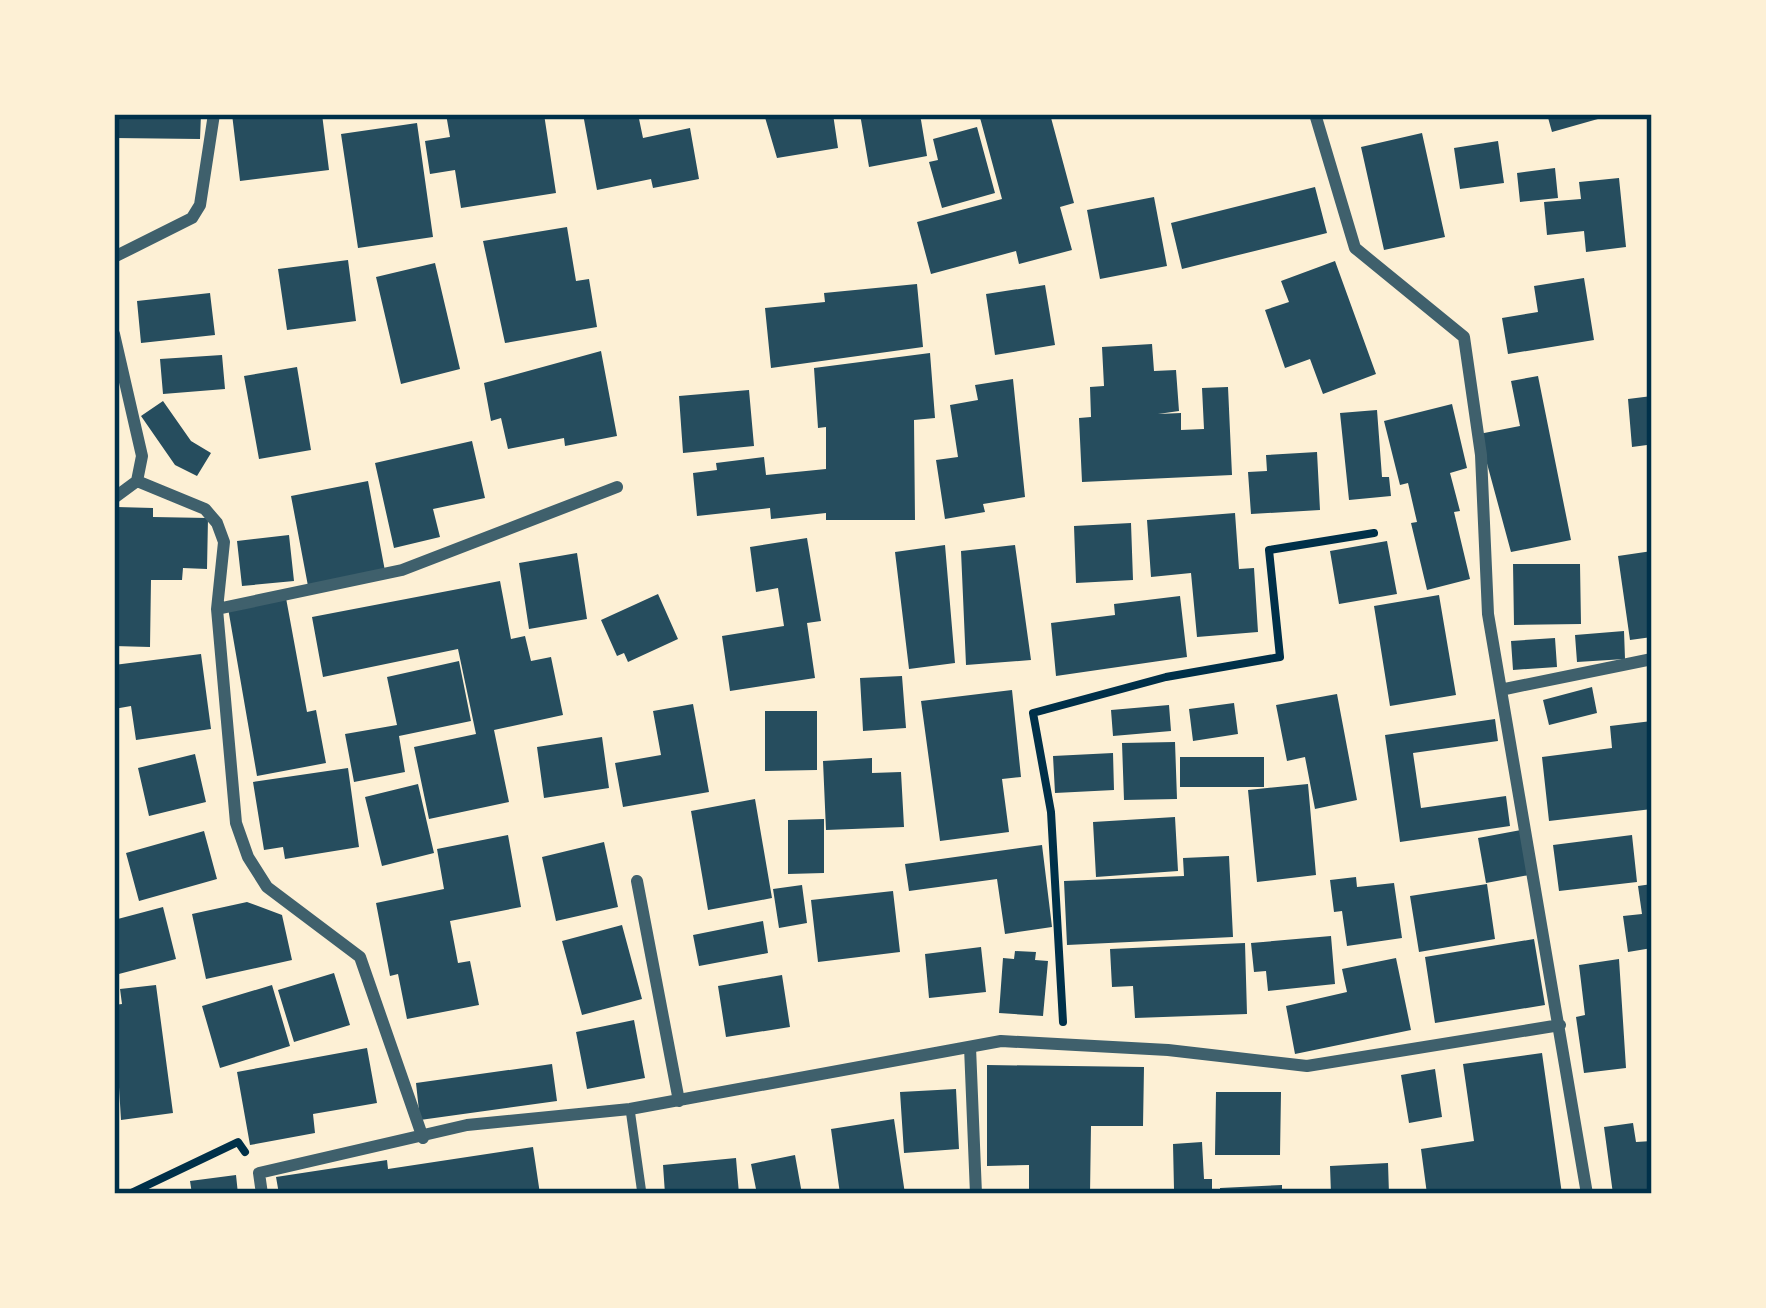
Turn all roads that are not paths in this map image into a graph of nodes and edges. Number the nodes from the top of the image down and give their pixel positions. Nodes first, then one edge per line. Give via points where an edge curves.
1 (214, 114) edge
2 (1315, 114) edge
3 (114, 257) edge
4 (114, 334) edge
5 (137, 481) junction
6 (617, 488) dead end
7 (114, 498) edge
8 (218, 609) junction
9 (1652, 659) edge
10 (1505, 689) junction
11 (637, 881) dead end
12 (1560, 1025) junction
13 (970, 1047) junction
14 (679, 1101) junction
15 (630, 1109) junction
16 (423, 1138) junction
17 (262, 1194) edge
18 (641, 1194) edge
19 (976, 1194) edge
20 (1587, 1194) edge

1 - 3 street via 193,218
2 - 10 street via 1355,248 1464,338 1488,614
4 - 5 street via 142,456
5 - 7 street
5 - 8 street via 205,509 217,523 224,542
6 - 8 street via 402,570
8 - 16 street via 236,823 248,857 267,886 360,957
9 - 10 street
10 - 12 street
11 - 14 street
12 - 13 street via 1307,1066 1168,1050 1001,1041
12 - 20 street
13 - 14 street
13 - 19 street
14 - 15 street
15 - 16 street via 467,1125
15 - 18 lane
16 - 17 street via 259,1174

